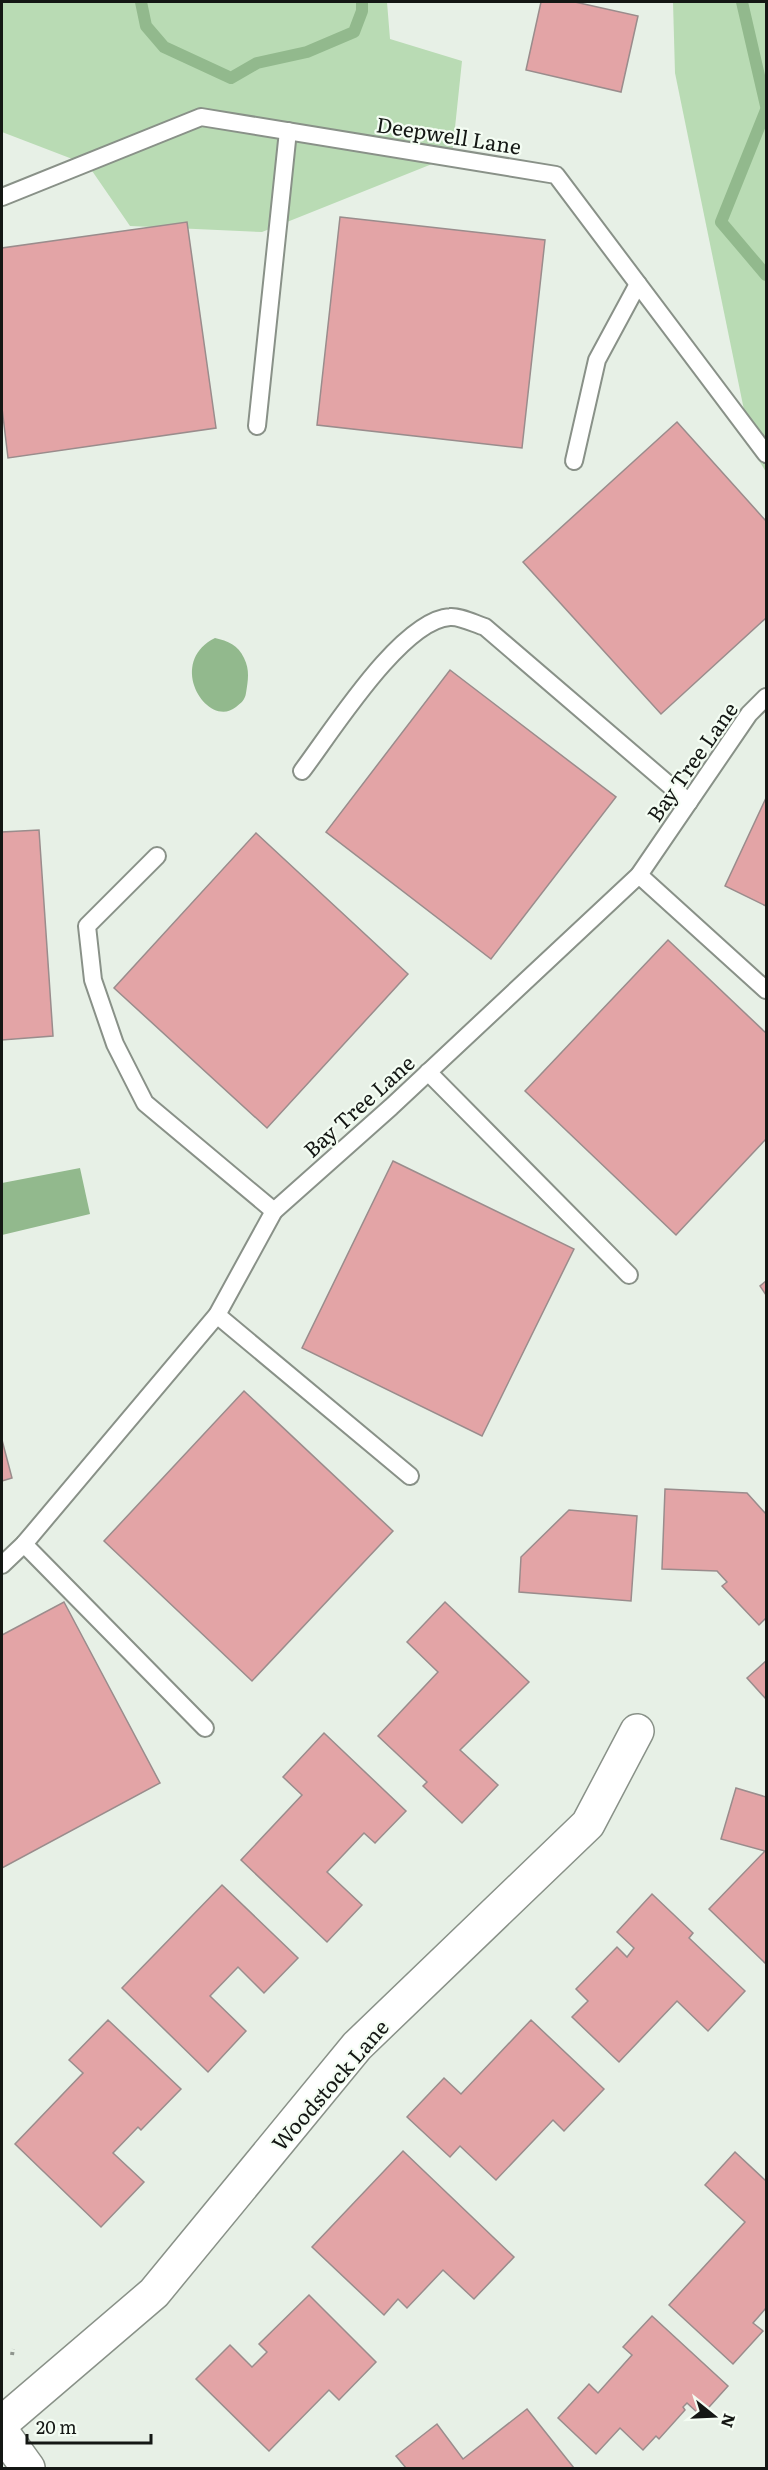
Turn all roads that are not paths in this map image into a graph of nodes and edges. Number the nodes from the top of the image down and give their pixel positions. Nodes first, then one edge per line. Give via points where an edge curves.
1 (288, 131) junction
2 (2, 197) edge
3 (638, 284) junction
4 (257, 426) dead end
5 (766, 454) edge
6 (574, 461) dead end
7 (766, 698) edge
8 (302, 771) dead end
9 (689, 802) junction
10 (157, 856) dead end
11 (639, 875) junction
12 (766, 990) edge
13 (428, 1072) junction
14 (274, 1211) junction
15 (629, 1275) dead end
16 (217, 1315) junction
17 (410, 1476) dead end
18 (24, 1544) junction
19 (2, 1564) edge
20 (205, 1728) dead end
21 (637, 1731) dead end
22 (2, 2423) edge
23 (2, 2432) edge
24 (28, 2469) edge

1 - 2 lane, Deepwell Lane via 201,117
1 - 3 lane, Deepwell Lane via 556,175
1 - 4 lane
3 - 5 lane, Deepwell Lane
3 - 6 lane via 597,360
7 - 9 lane, Bay Tree Lane via 749,714
8 - 9 lane via 392,652 427,623 451,616 485,627
9 - 11 lane, Bay Tree Lane
10 - 14 lane via 87,926 93,980 115,1044 145,1102
11 - 12 lane
11 - 13 lane, Bay Tree Lane
13 - 14 lane, Bay Tree Lane
13 - 15 lane
14 - 16 lane, Bay Tree Lane
16 - 17 lane
16 - 18 lane, Bay Tree Lane
18 - 19 lane, Bay Tree Lane
18 - 20 lane
21 - 22 street, Woodstock Lane via 588,1824 357,2046 154,2293
23 - 24 street

